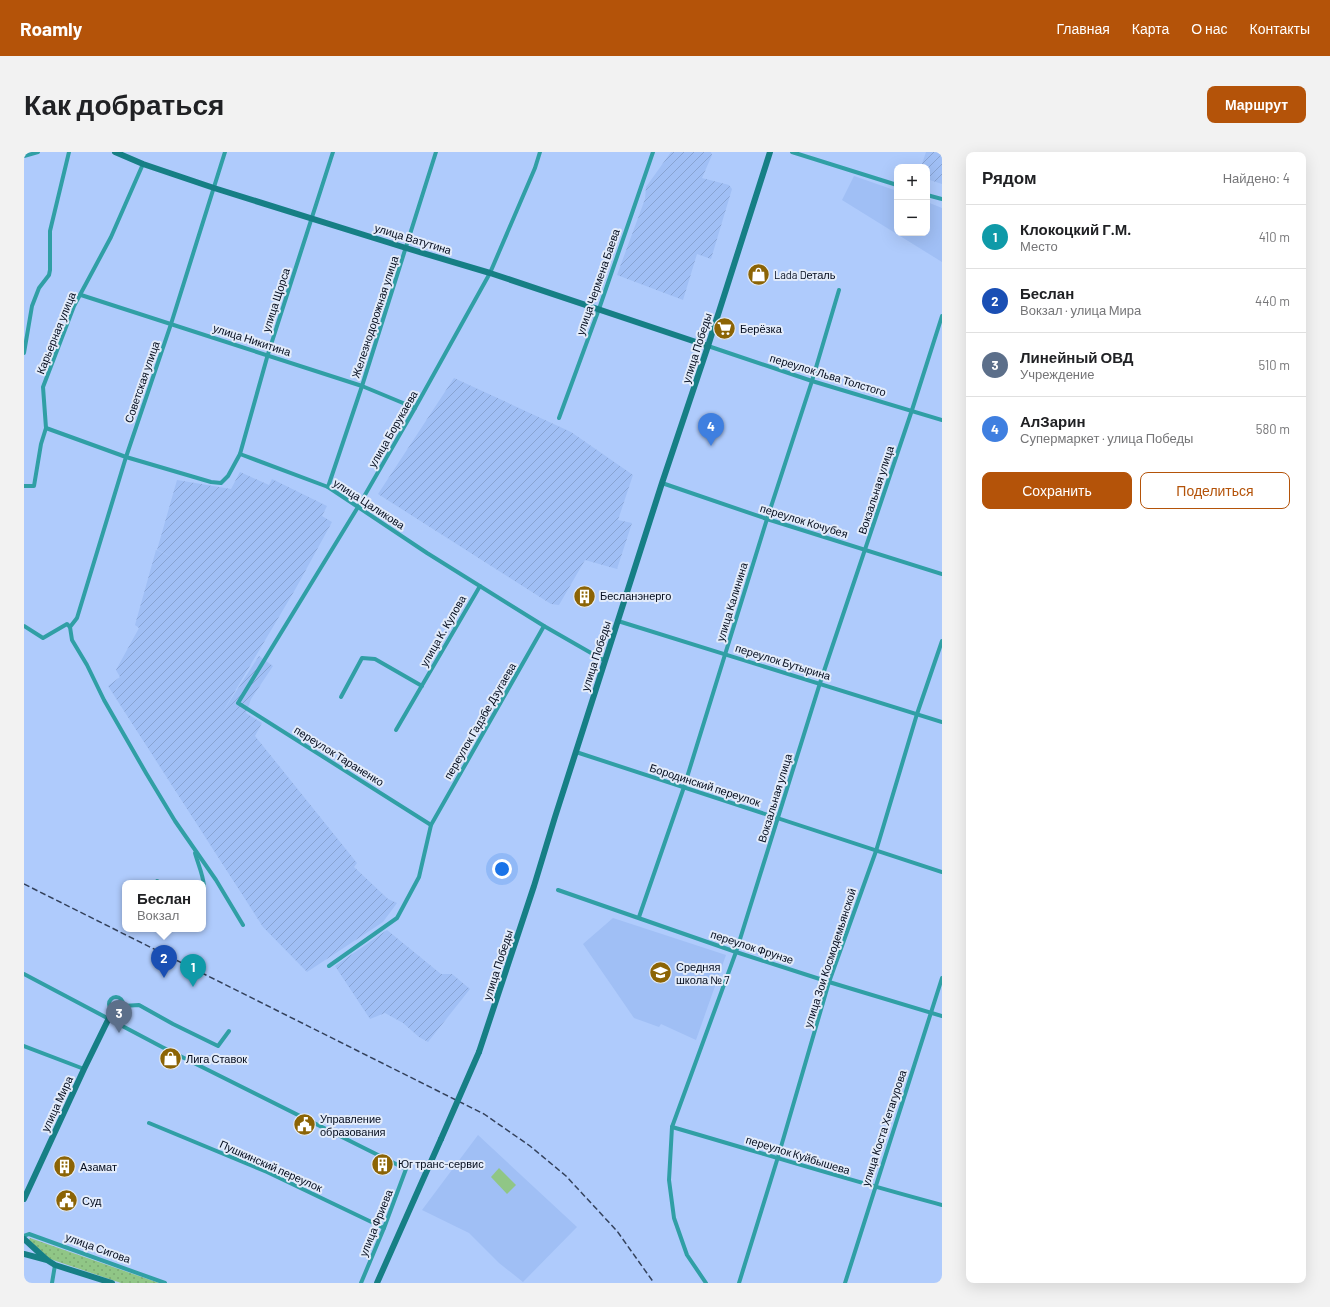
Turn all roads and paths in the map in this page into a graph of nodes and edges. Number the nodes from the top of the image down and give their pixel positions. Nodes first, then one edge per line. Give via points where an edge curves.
1 (38, 152) edge
2 (69, 152) edge
3 (114, 152) edge
4 (225, 152) edge
5 (332, 152) edge
6 (436, 152) edge
7 (540, 152) edge
8 (653, 152) edge
9 (770, 152) edge
10 (792, 152) edge
11 (24, 156) edge
12 (143, 164) junction
13 (894, 184) edge
14 (214, 188) junction
15 (930, 196) edge
16 (942, 199) edge
17 (311, 218) junction
18 (406, 248) junction
19 (490, 273) junction
20 (839, 290) dead end
21 (81, 295) junction
22 (599, 308) junction
23 (942, 316) edge
24 (171, 324) junction
25 (708, 346) junction
26 (24, 353) edge
27 (268, 354) junction
28 (812, 381) junction
29 (362, 386) junction
30 (416, 408) junction
31 (912, 410) junction
32 (559, 418) dead end
33 (942, 420) edge
34 (46, 428) junction
35 (240, 454) junction
36 (126, 457) junction
37 (662, 484) junction
38 (24, 486) edge
39 (328, 487) junction
40 (358, 507) junction
41 (767, 519) junction
42 (866, 549) junction
43 (942, 574) edge
44 (480, 586) junction
45 (618, 621) junction
46 (24, 626) edge
47 (544, 626) junction
48 (70, 627) junction
49 (942, 641) edge
50 (726, 654) junction
51 (605, 661) junction
52 (820, 683) junction
53 (422, 686) junction
54 (341, 697) dead end
55 (238, 703) joint
56 (917, 714) junction
57 (942, 722) edge
58 (396, 730) dead end
59 (576, 752) junction
60 (684, 787) junction
61 (778, 819) junction
62 (431, 825) junction
63 (193, 848) junction
64 (876, 851) junction
65 (942, 872) edge
66 (203, 880) edge
67 (558, 890) dead end
68 (639, 917) junction
69 (243, 925) dead end
70 (736, 952) junction
71 (329, 966) dead end
72 (24, 974) edge
73 (942, 978) edge
74 (829, 982) junction
75 (123, 1004) junction
76 (111, 1008) junction
77 (115, 1011) junction
78 (931, 1012) junction
79 (942, 1016) edge
80 (108, 1018) junction
81 (229, 1031) dead end
82 (24, 1046) edge
83 (84, 1069) junction
84 (149, 1123) dead end
85 (672, 1127) junction
86 (778, 1157) junction
87 (875, 1187) junction
88 (24, 1199) edge
89 (942, 1205) edge
90 (384, 1228) junction
91 (24, 1236) edge
92 (24, 1239) edge
93 (24, 1254) edge
94 (47, 1260) junction
95 (55, 1265) junction
96 (52, 1283) edge
97 (112, 1283) edge
98 (165, 1283) edge
99 (361, 1283) edge
100 (377, 1283) edge
101 (706, 1283) edge
102 (739, 1283) edge
103 (845, 1283) edge

1 - 11 street
2 - 26 street via 50,231 49,275 39,288 32,306
3 - 12 main road, улица Ватутина
4 - 14 street, Советская улица
5 - 17 street, улица Щорса
6 - 18 street, Железнодорожная улица
7 - 19 street, улица Борукаева
8 - 22 street, улица Чермена Баева
9 - 25 main road, улица Победы
10 - 13 street
12 - 14 main road, улица Ватутина
12 - 21 street, Карьерная улица via 111,237
14 - 17 main road, улица Ватутина
14 - 24 street, Советская улица
15 - 16 street
17 - 18 main road, улица Ватутина
17 - 27 street, улица Щорса
18 - 19 main road, улица Ватутина
18 - 29 street, Железнодорожная улица
19 - 22 main road, улица Ватутина
19 - 30 street, улица Борукаева
20 - 28 street, улица Калинина
21 - 24 street, улица Никитина
21 - 34 street, Карьерная улица via 74,306 43,387
22 - 25 main road, улица Ватутина
22 - 32 street, улица Чермена Баева
23 - 31 street, Вокзальная улица
24 - 27 street, улица Никитина
24 - 36 street, Советская улица
25 - 28 street, переулок Льва Толстого
25 - 37 main road, улица Победы
27 - 29 street, улица Никитина
27 - 35 street, улица Щорса
28 - 31 street, переулок Льва Толстого
28 - 41 street, улица Калинина
29 - 30 street, улица Никитина
29 - 39 street, Железнодорожная улица
30 - 40 street, улица Борукаева
31 - 33 street, переулок Льва Толстого
31 - 42 street, Вокзальная улица
34 - 36 street
34 - 38 street, Карьерная улица via 34,486
35 - 36 street via 228,476 221,483
35 - 39 street, улица Цаликова
36 - 48 street, Советская улица via 78,618
37 - 41 street, переулок Кочубея
37 - 45 main road, улица Победы
39 - 40 street, улица Цаликова
40 - 44 street, улица Цаликова
40 - 55 street, улица Борукаева
41 - 42 street, переулок Кочубея
41 - 50 street, улица Калинина
42 - 43 street, переулок Кочубея
42 - 52 street, Вокзальная улица
44 - 47 street, улица Цаликова
44 - 53 street, улица К. Кулова
45 - 50 street, переулок Бутырина
45 - 51 main road, улица Победы
46 - 48 street via 43,638 67,624
47 - 51 street, улица Цаликова
47 - 62 street, переулок Гадзбе Дзугаева
48 - 63 street via 72,640 104,700
49 - 56 street, улица Зои Космодемьянской
50 - 52 street, переулок Бутырина
50 - 60 street, улица Калинина
51 - 59 main road, улица Победы
52 - 56 street, переулок Бутырина
52 - 61 street, Вокзальная улица
53 - 54 street via 375,659 362,658
53 - 58 street, улица К. Кулова
55 - 62 street, переулок Тараненко
56 - 57 street, переулок Бутырина
56 - 64 street, улица Зои Космодемьянской
59 - 60 street, Бородинский переулок
59 - 100 main road, улица Победы, bridge via 479,1052
60 - 61 street, Бородинский переулок
60 - 68 street, улица Калинина
61 - 64 street, Бородинский переулок
61 - 70 street, Вокзальная улица
62 - 71 street, переулок Гадзбе Дзугаева via 419,877 397,918
63 - 66 street
63 - 69 street
64 - 65 street, Бородинский переулок
64 - 74 street, улица Зои Космодемьянской
67 - 68 street, переулок Фрунзе
68 - 70 street, переулок Фрунзе
70 - 74 street, переулок Фрунзе
70 - 85 street, Вокзальная улица
72 - 80 street
73 - 78 street, улица Коста Хетагурова
74 - 78 street, переулок Фрунзе
74 - 86 street, улица Зои Космодемьянской
75 - 76 street via 118,997 114,998 109,1002
75 - 77 street via 120,1010
75 - 81 street via 139,1005 218,1046
76 - 77 street
76 - 80 street
77 - 80 street
78 - 79 street, переулок Фрунзе
78 - 87 street, улица Коста Хетагурова
80 - 83 main road, улица Мира
80 - 90 street, улица Фриева via 406,1169
82 - 83 street
83 - 88 main road, улица Мира
84 - 90 street, Пушкинский переулок via 267,1172
85 - 86 street, переулок Куйбышева
85 - 101 street, Вокзальная улица via 669,1180 674,1218 687,1255
86 - 87 street, переулок Куйбышева
86 - 102 street, улица Зои Космодемьянской
87 - 89 street, переулок Куйбышева
87 - 103 street, улица Коста Хетагурова
90 - 99 street, улица Фриева
91 - 98 street, улица Сигова via 29,1234
92 - 94 main road
93 - 94 main road
94 - 95 main road
95 - 96 street
95 - 97 main road

